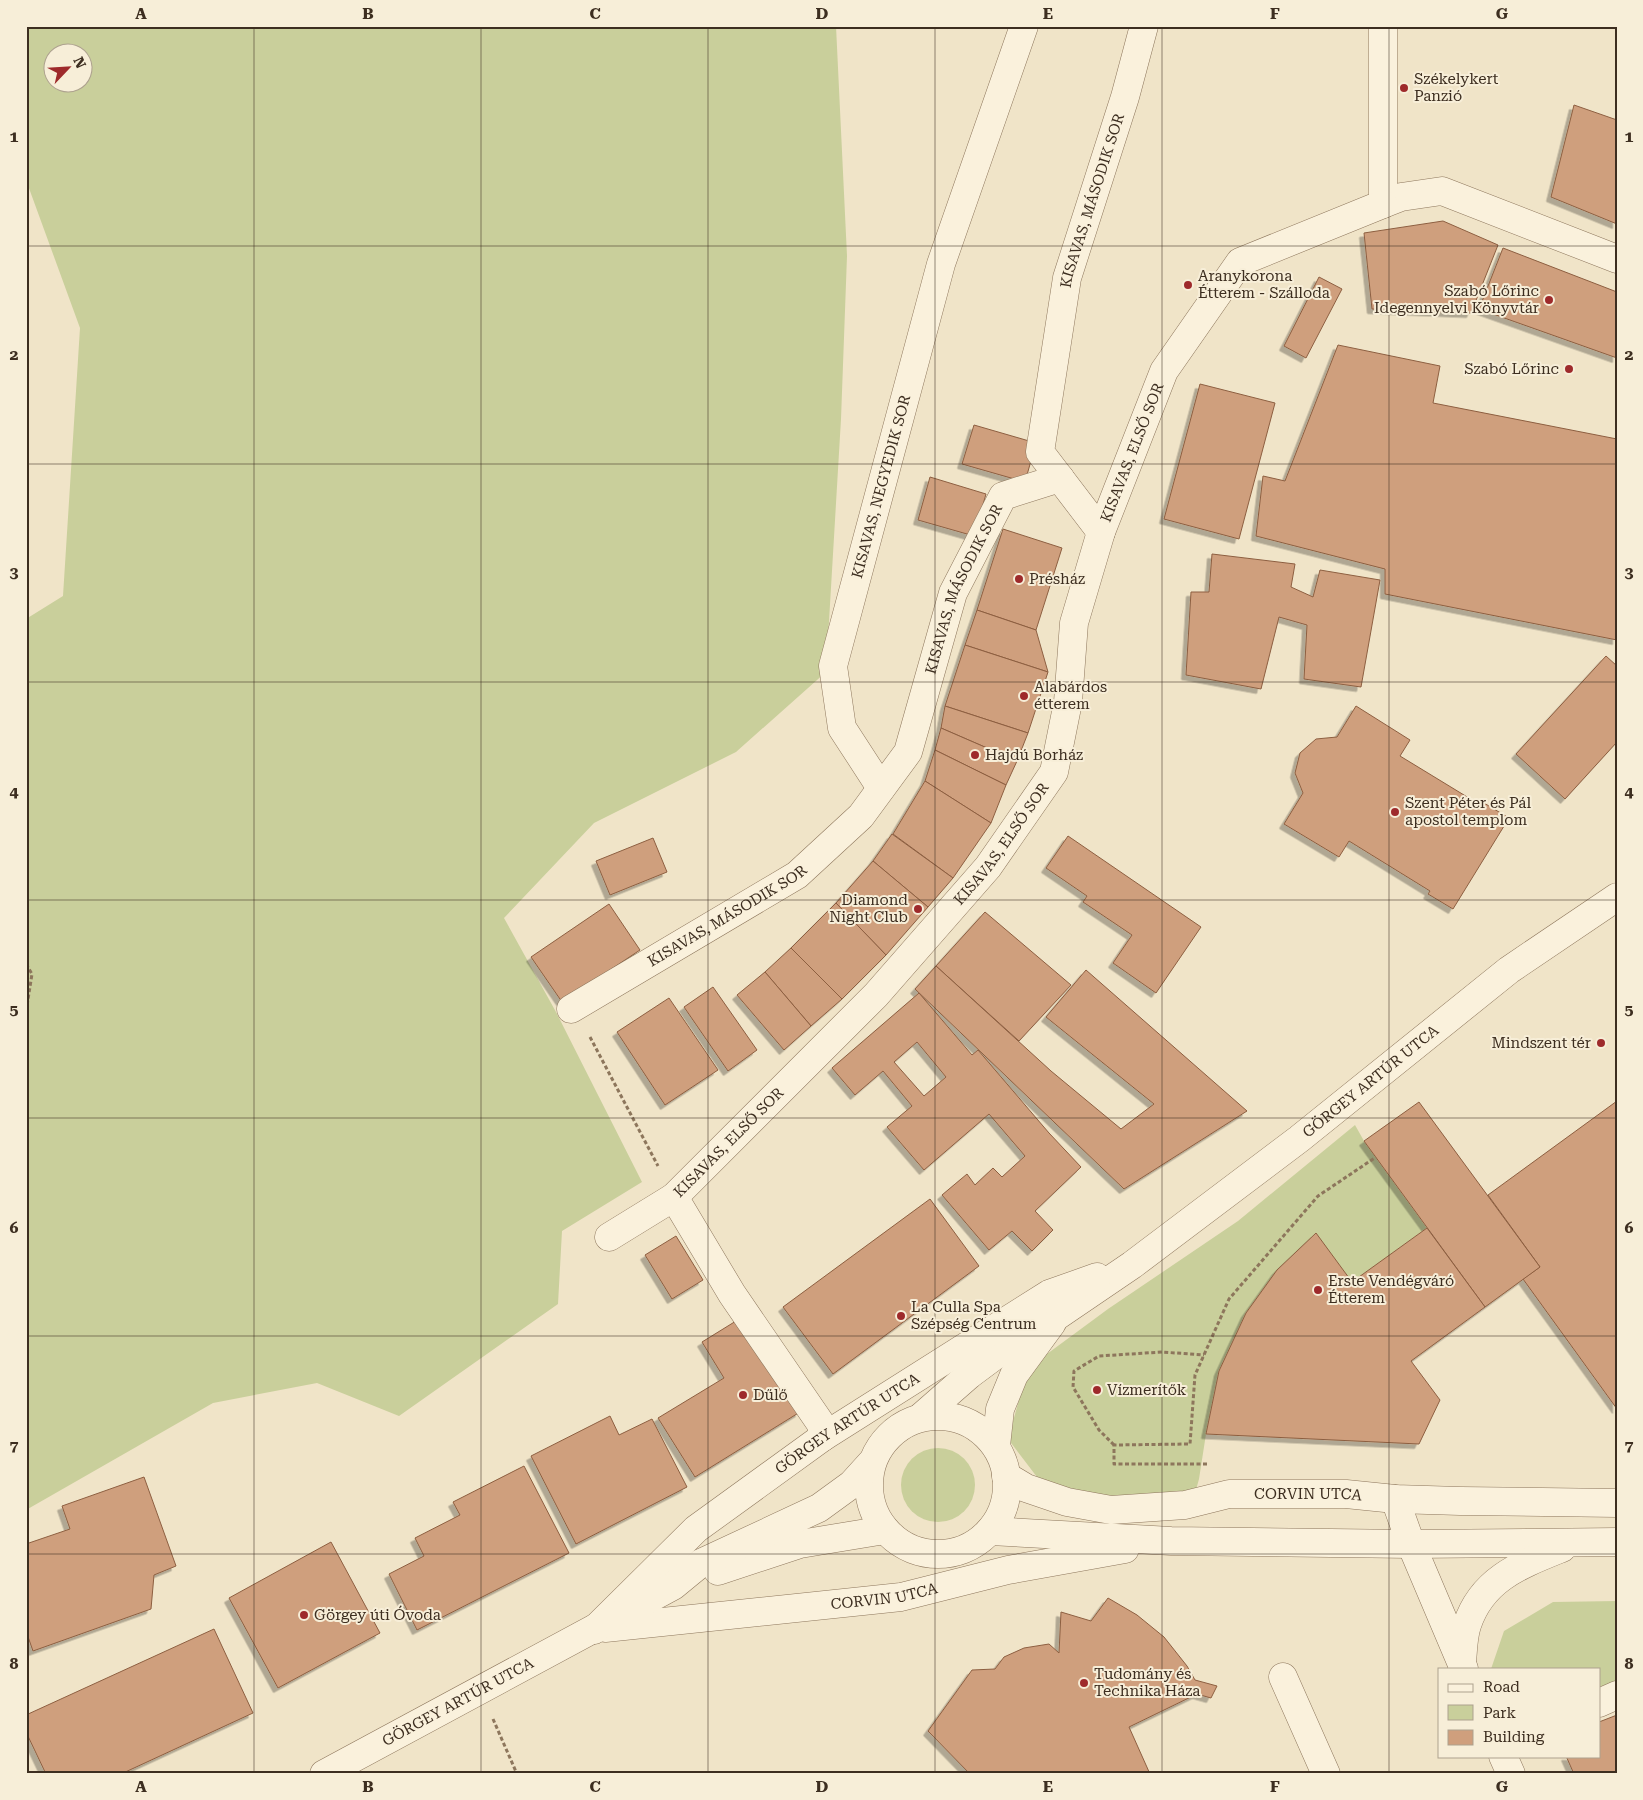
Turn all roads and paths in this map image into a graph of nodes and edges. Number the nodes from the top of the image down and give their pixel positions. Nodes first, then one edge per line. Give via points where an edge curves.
1 (1024, 26) edge
2 (1144, 26) edge
3 (1383, 26) edge
4 (1383, 204) junction
5 (1617, 259) edge
6 (1060, 478) junction
7 (1101, 532) junction
8 (881, 788) junction
9 (1615, 894) edge
10 (26, 964) edge
11 (26, 972) edge
12 (32, 974) junction
13 (583, 1003) joint
14 (26, 1012) edge
15 (1376, 1158) dead end
16 (674, 1197) junction
17 (609, 1237) dead end
18 (1132, 1265) junction
19 (1057, 1316) junction
20 (1204, 1355) junction
21 (921, 1417) junction
22 (823, 1437) junction
23 (1114, 1445) junction
24 (996, 1446) junction
25 (871, 1463) junction
26 (1210, 1465) dead end
27 (1006, 1476) junction
28 (1395, 1499) junction
29 (1617, 1503) edge
30 (885, 1530) junction
31 (990, 1531) junction
32 (1171, 1541) junction
33 (1617, 1542) edge
34 (1576, 1543) junction
35 (1410, 1544) junction
36 (673, 1586) junction
37 (594, 1630) junction
38 (1463, 1666) edge
39 (1282, 1676) dead end
40 (480, 1690) junction
41 (1617, 1695) edge
42 (1600, 1703) edge
43 (1504, 1758) edge
44 (324, 1774) edge
45 (517, 1774) edge
46 (1326, 1774) edge
47 (1511, 1774) edge

1 - 8 street, KISAVAS, NEGYEDIK SOR via 942,264 833,666 842,728
2 - 6 street, KISAVAS, MÁSODIK SOR via 1125,97 1067,278 1040,452
3 - 4 street
4 - 5 street, KISAVAS, ELSŐ SOR via 1401,197 1442,191
4 - 7 street, KISAVAS, ELSŐ SOR via 1240,262 1164,371
6 - 7 street
6 - 8 street, KISAVAS, MÁSODIK SOR via 1004,496 952,593 908,752
7 - 16 street, KISAVAS, ELSŐ SOR via 1074,623 1068,702 1054,772 988,867 876,995
8 - 13 street, KISAVAS, MÁSODIK SOR via 861,816 797,875
9 - 18 street, GÖRGEY ARTÚR UTCA via 1509,970 1299,1140
10 - 12 path
11 - 12 path
12 - 14 path
13 - 16 path via 589,1038
15 - 20 path via 1318,1196 1229,1299
16 - 17 street
16 - 22 street, KISAVAS, ELSŐ SOR via 732,1294 820,1424
18 - 19 street, GÖRGEY ARTÚR UTCA
18 - 22 street, GÖRGEY ARTÚR UTCA via 1049,1294
19 - 21 street, GÖRGEY ARTÚR UTCA via 1032,1328 969,1375
19 - 24 street, GÖRGEY ARTÚR UTCA via 1014,1376 1000,1409
20 - 23 path via 1195,1375 1190,1444
20 - 23 path via 1162,1352 1099,1356 1074,1371 1072,1387 1099,1430
21 - 24 street via 943,1415 965,1421 984,1433
21 - 25 street via 900,1426 882,1442
22 - 37 street, GÖRGEY ARTÚR UTCA via 696,1529
23 - 26 path via 1114,1464
24 - 27 street
25 - 30 street via 868,1487 873,1510
25 - 36 street, GÖRGEY ARTÚR UTCA via 852,1484 819,1508 701,1564
27 - 28 street, CORVIN UTCA via 1026,1488 1068,1502 1111,1510 1184,1504 1229,1494 1346,1494
27 - 31 street via 1004,1505
28 - 29 street, CORVIN UTCA
28 - 35 street
30 - 31 street via 904,1545 926,1553 950,1553 972,1546
30 - 36 street, GÖRGEY ARTÚR UTCA via 800,1544
31 - 32 street, CORVIN UTCA
32 - 35 street, CORVIN UTCA
32 - 37 street, CORVIN UTCA via 1008,1570 901,1597
33 - 34 street, CORVIN UTCA
34 - 35 street, CORVIN UTCA
34 - 38 street via 1524,1563 1488,1588 1474,1607 1466,1627
35 - 38 street
36 - 37 street, GÖRGEY ARTÚR UTCA
37 - 40 street, GÖRGEY ARTÚR UTCA
39 - 46 street
40 - 44 street, GÖRGEY ARTÚR UTCA
40 - 45 path
41 - 42 street
43 - 47 street

